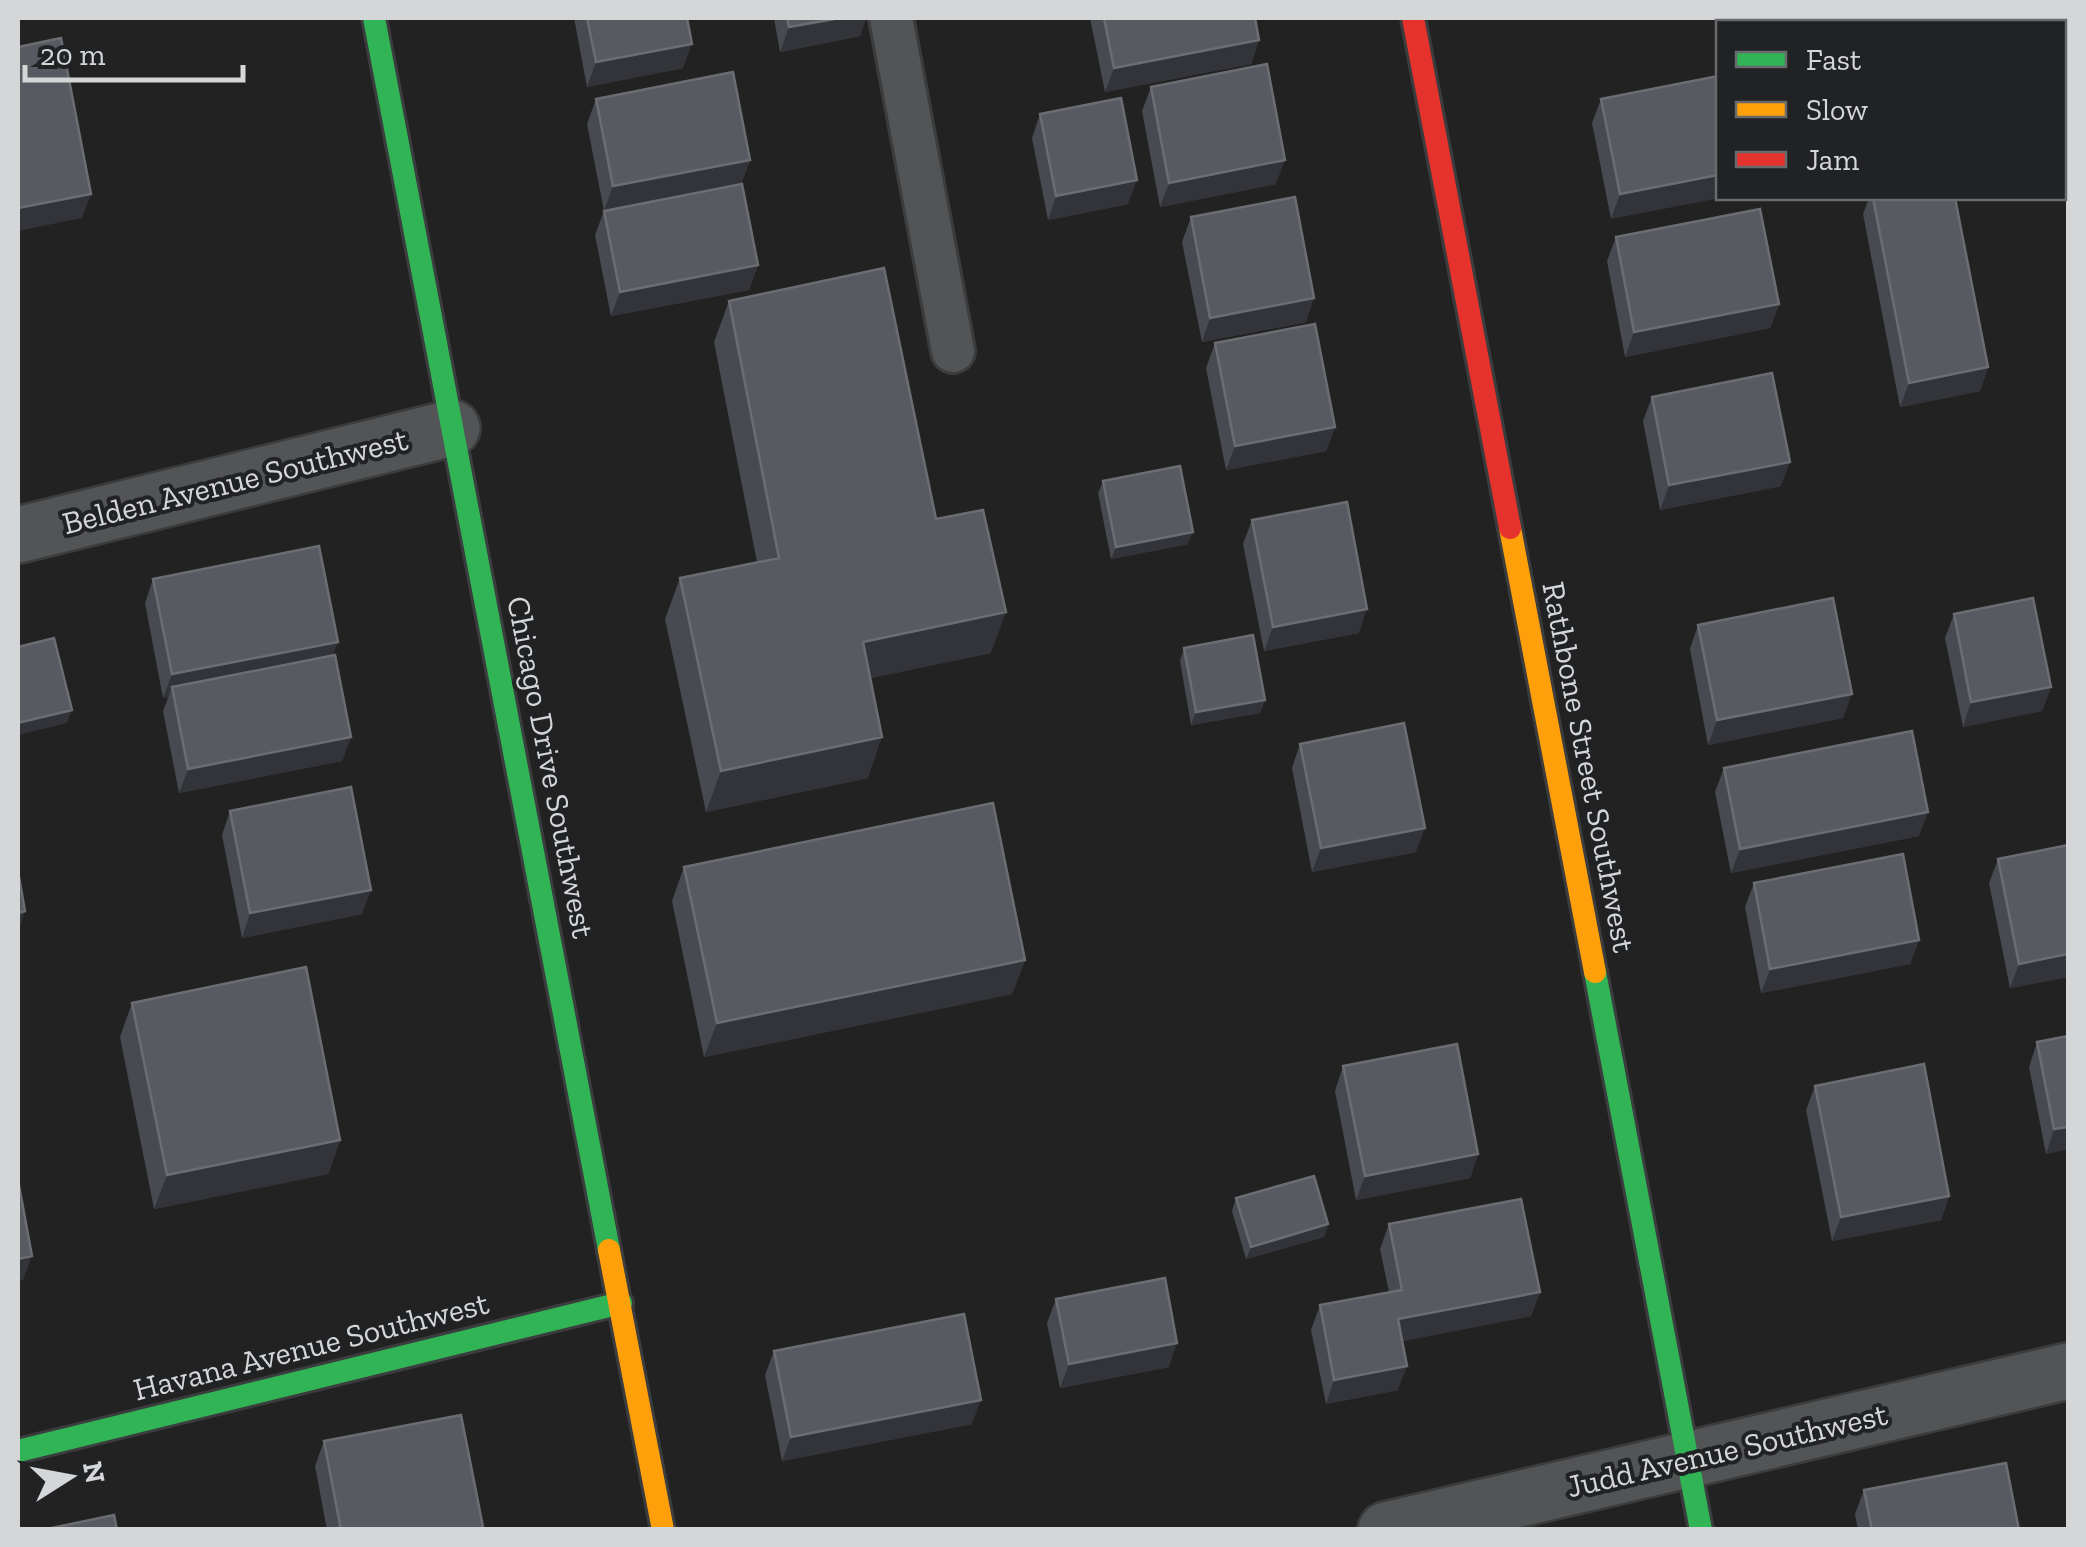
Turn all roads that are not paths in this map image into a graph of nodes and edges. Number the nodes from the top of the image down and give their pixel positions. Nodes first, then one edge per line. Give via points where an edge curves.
1 (374, 18) edge
2 (892, 18) edge
3 (1413, 18) edge
4 (953, 351) dead end
5 (452, 428) junction
6 (18, 535) edge
7 (621, 1303) junction
8 (2068, 1372) edge
9 (18, 1452) edge
10 (1688, 1460) junction
11 (663, 1530) edge
12 (1386, 1530) edge
13 (1701, 1530) edge

1 - 5 street, Chicago Drive Southwest
2 - 4 lane
3 - 10 street, Rathbone Street Southwest
5 - 6 street, Belden Avenue Southwest
5 - 7 street, Chicago Drive Southwest
7 - 9 street, Havana Avenue Southwest
7 - 11 street, Chicago Drive Southwest
8 - 10 street, Judd Avenue Southwest
10 - 12 street, Judd Avenue Southwest
10 - 13 street, Rathbone Street Southwest

